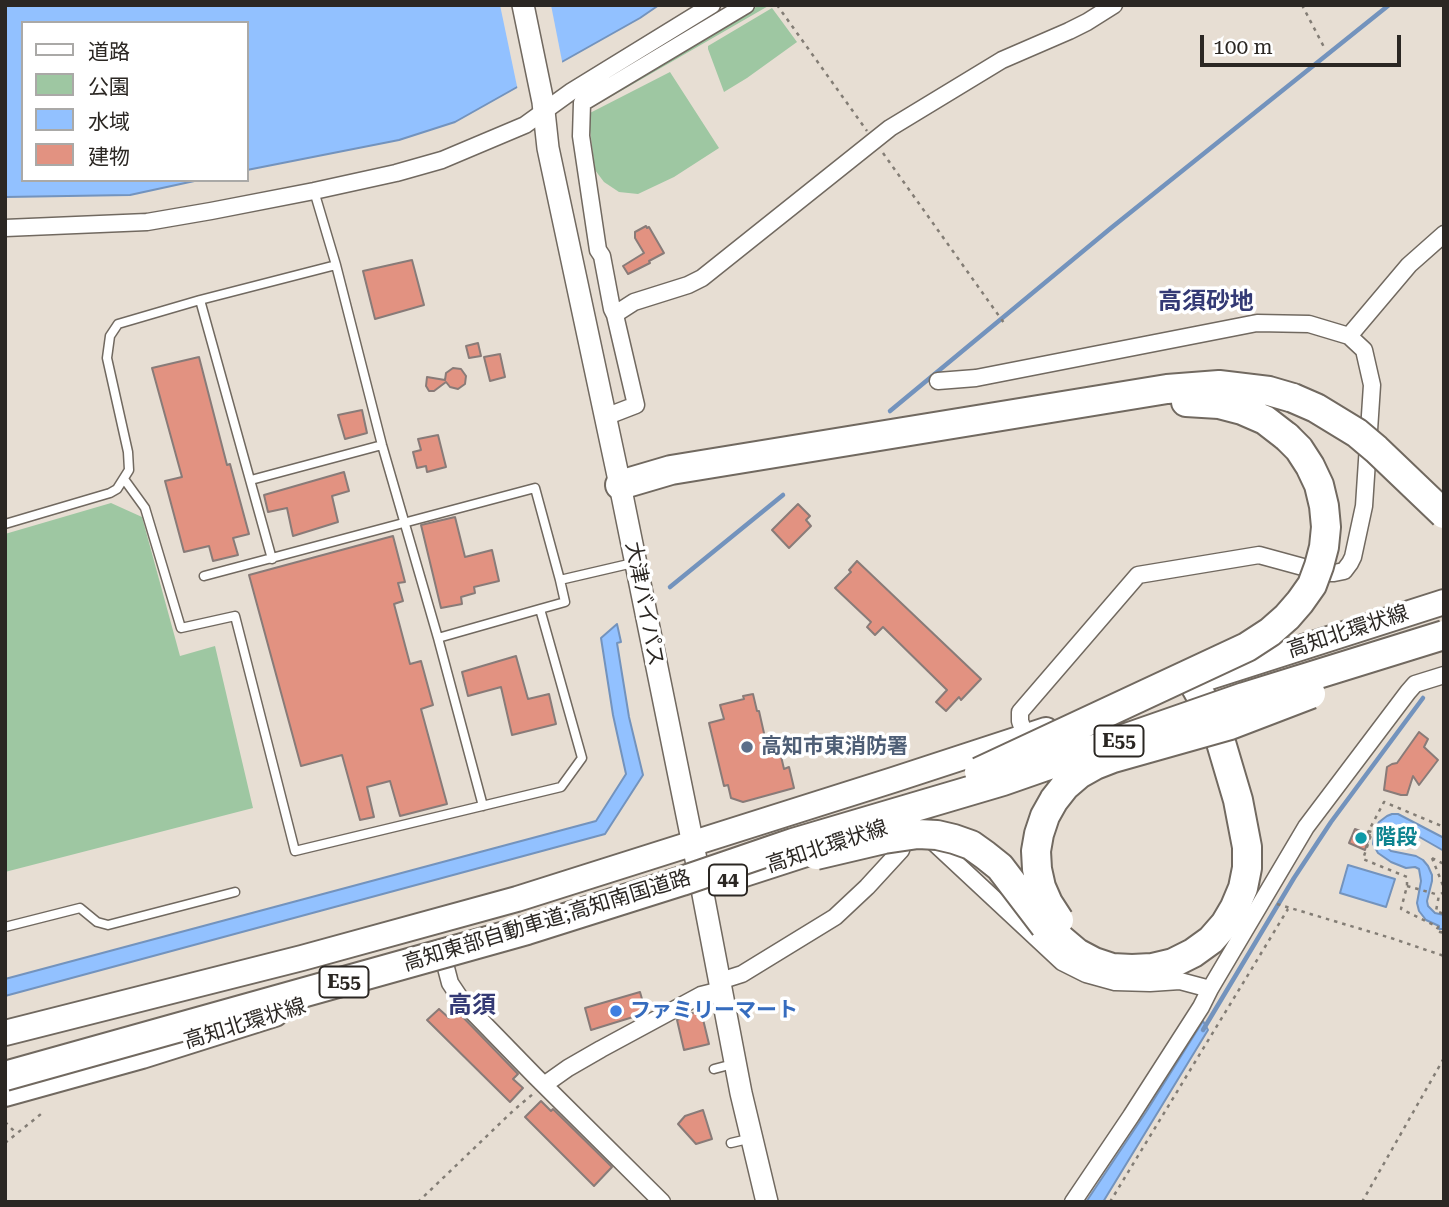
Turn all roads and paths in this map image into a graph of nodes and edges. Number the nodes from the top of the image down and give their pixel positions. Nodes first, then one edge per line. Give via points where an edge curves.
1 (523, 5) edge
2 (712, 5) edge
3 (746, 5) edge
4 (777, 5) edge
5 (1114, 5) edge
6 (1302, 5) edge
7 (1325, 49) dead end
8 (544, 107) junction
9 (874, 140) junction
10 (314, 191) junction
11 (5, 228) edge
12 (1444, 234) edge
13 (336, 265) junction
14 (200, 300) junction
15 (615, 315) junction
16 (1004, 323) dead end
17 (1349, 336) junction
18 (938, 381) dead end
19 (605, 417) junction
20 (382, 445) junction
21 (124, 479) junction
22 (251, 480) junction
23 (620, 485) junction
24 (1444, 514) edge
25 (5, 524) edge
26 (404, 524) junction
27 (272, 559) junction
28 (635, 562) junction
29 (204, 576) dead end
30 (560, 580) junction
31 (1444, 602) edge
32 (540, 609) junction
33 (1444, 635) edge
34 (438, 638) junction
35 (1444, 644) edge
36 (1444, 676) edge
37 (1193, 682) junction
38 (1207, 722) junction
39 (1025, 736) junction
40 (1039, 776) junction
41 (893, 780) junction
42 (483, 806) junction
43 (911, 819) junction
44 (1444, 827) edge
45 (793, 843) junction
46 (692, 844) junction
47 (1444, 864) edge
48 (692, 885) junction
49 (1407, 886) junction
50 (1444, 890) edge
51 (235, 892) dead end
52 (1439, 895) junction
53 (1283, 906) dead end
54 (1288, 909) junction
55 (1444, 914) edge
56 (1052, 923) junction
57 (5, 927) edge
58 (1444, 933) edge
59 (429, 948) junction
60 (1444, 956) edge
61 (721, 985) junction
62 (1210, 989) junction
63 (5, 1032) edge
64 (1444, 1058) edge
65 (736, 1064) junction
66 (714, 1069) dead end
67 (5, 1076) edge
68 (544, 1085) junction
69 (5, 1094) edge
70 (41, 1114) dead end
71 (5, 1122) edge
72 (17, 1133) junction
73 (5, 1143) edge
74 (418, 1202) edge
75 (662, 1202) edge
76 (768, 1202) edge
77 (1073, 1202) edge
78 (1110, 1202) edge
79 (1362, 1202) edge

1 - 8 main road, 大津バイパス
2 - 8 street
3 - 15 street via 582,103 580,136 598,250
4 - 9 path
5 - 9 street via 1069,31 1002,60
6 - 7 path
8 - 10 street via 525,125 442,160
8 - 19 main road, 大津バイパス via 548,148
9 - 15 street via 702,278 634,302
9 - 16 path
10 - 11 street via 147,222
10 - 13 lane
12 - 17 street via 1409,265
13 - 14 lane
13 - 20 lane
14 - 21 lane via 118,324 110,335 107,358 128,452 129,470
14 - 22 lane
15 - 19 street via 636,405
17 - 18 street via 1308,324 1257,323 976,378
17 - 39 street via 1364,350 1372,385 1364,506 1344,571 1325,573 1259,555 1138,575 1020,712
19 - 23 main road, 大津バイパス
20 - 22 lane
20 - 26 lane
21 - 25 lane via 110,493
21 - 42 lane via 145,508 181,628 235,616 295,851
22 - 27 lane
23 - 24 highway, bridge via 671,470 1167,389 1219,385 1269,391 1316,408 1357,433
23 - 28 main road, 大津バイパス
23 - 45 highway, bridge via 673,483 1170,402 1208,402 1265,420 1287,436 1310,466 1324,506 1320,566 1300,602 1270,632 1219,661 993,767
26 - 27 lane
26 - 30 lane via 535,488
26 - 34 lane
27 - 29 lane
28 - 30 lane
28 - 46 main road, 大津バイパス
30 - 32 lane via 565,601
31 - 37 main road, 高知北環状線 / 44
32 - 34 lane
32 - 42 lane via 582,758 561,787
33 - 45 highway, 高知東部自動車道;高知南国道路 / E55, bridge via 1244,697 1003,781
34 - 42 lane
35 - 38 main road, 高知北環状線 / 44
35 - 56 highway, bridge via 1240,721 1113,758 1079,774 1054,800 1038,834 1037,869
36 - 62 street via 1415,684 1306,827
37 - 38 highway
37 - 39 main road, 高知北環状線 / 44
38 - 40 main road, 高知北環状線 / 44
38 - 56 highway via 1233,849 1228,892 1219,910 1192,937 1174,947 1133,955 1093,946
39 - 40 street
39 - 41 main road, 高知北環状線 / 44
40 - 43 main road, 高知北環状線 / 44
41 - 43 street
41 - 46 main road, 高知北環状線 / 44
43 - 48 main road, 高知北環状線 / 44
43 - 61 street via 901,850 835,917
43 - 62 street via 1062,962 1115,982 1180,981
44 - 49 path via 1384,802 1368,832 1372,832 1363,859 1406,877
45 - 48 highway, 高知東部自動車道;高知南国道路 / E55, bridge
46 - 48 main road, 大津バイパス
46 - 59 main road, 高知北環状線 / 44 via 517,899
47 - 50 path via 1432,858
48 - 56 highway, bridge via 884,839 937,835 971,845 985,855
48 - 59 main road, 高知北環状線 / 44
48 - 61 main road, 大津バイパス
48 - 67 highway, 高知東部自動車道;高知南国道路 / E55, bridge
49 - 52 path
49 - 58 path via 1401,909
50 - 52 path
51 - 57 lane via 108,925 80,908
52 - 55 path via 1436,911
53 - 54 path
54 - 60 path
54 - 78 path
59 - 63 main road, 高知北環状線 / 44 via 302,958
59 - 68 street via 462,1001
59 - 69 main road, 高知北環状線 / 44 via 310,1003
61 - 65 main road, 大津バイパス
61 - 68 street
62 - 77 street
64 - 79 path
65 - 66 lane
65 - 76 main road, 大津バイパス via 742,1141
68 - 74 path
68 - 75 street
70 - 72 path
71 - 72 path
72 - 73 path

